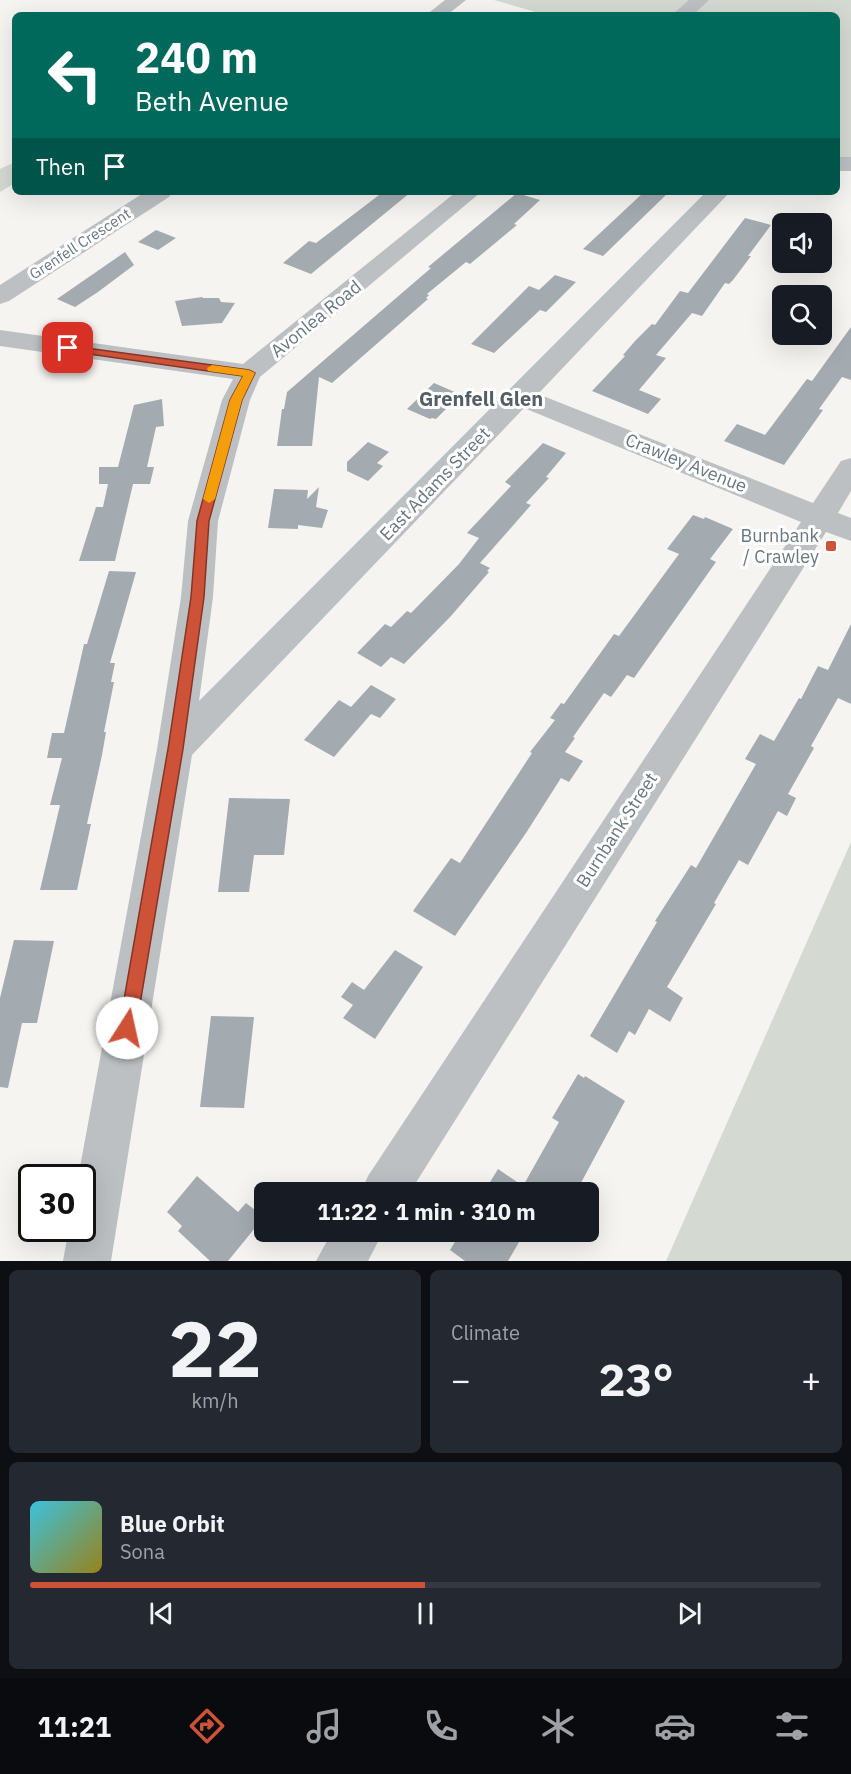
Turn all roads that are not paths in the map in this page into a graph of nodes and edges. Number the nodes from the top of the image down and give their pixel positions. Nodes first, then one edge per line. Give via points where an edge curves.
1 (457, 0) edge
2 (700, 0) edge
3 (439, 12) edge
4 (685, 12) edge
5 (156, 195) edge
6 (466, 195) edge
7 (716, 195) edge
8 (0, 296) edge
9 (0, 338) edge
10 (249, 373) junction
11 (521, 397) junction
12 (851, 468) edge
13 (835, 523) edge
14 (175, 749) junction
15 (391, 1182) edge
16 (352, 1242) edge
17 (87, 1261) edge
18 (340, 1261) edge

1 - 3 street
2 - 4 street
5 - 8 street, Grenfell Crescent
6 - 10 street, Avonlea Road
7 - 11 street, East Adams Street
9 - 10 street
10 - 14 street, Avonlea Road via 236,400 203,521 197,597
11 - 13 street, Crawley Avenue
11 - 14 street, East Adams Street
12 - 13 street, Burnbank Street
13 - 15 street, Burnbank Street
14 - 17 street, Avonlea Road
16 - 18 street

